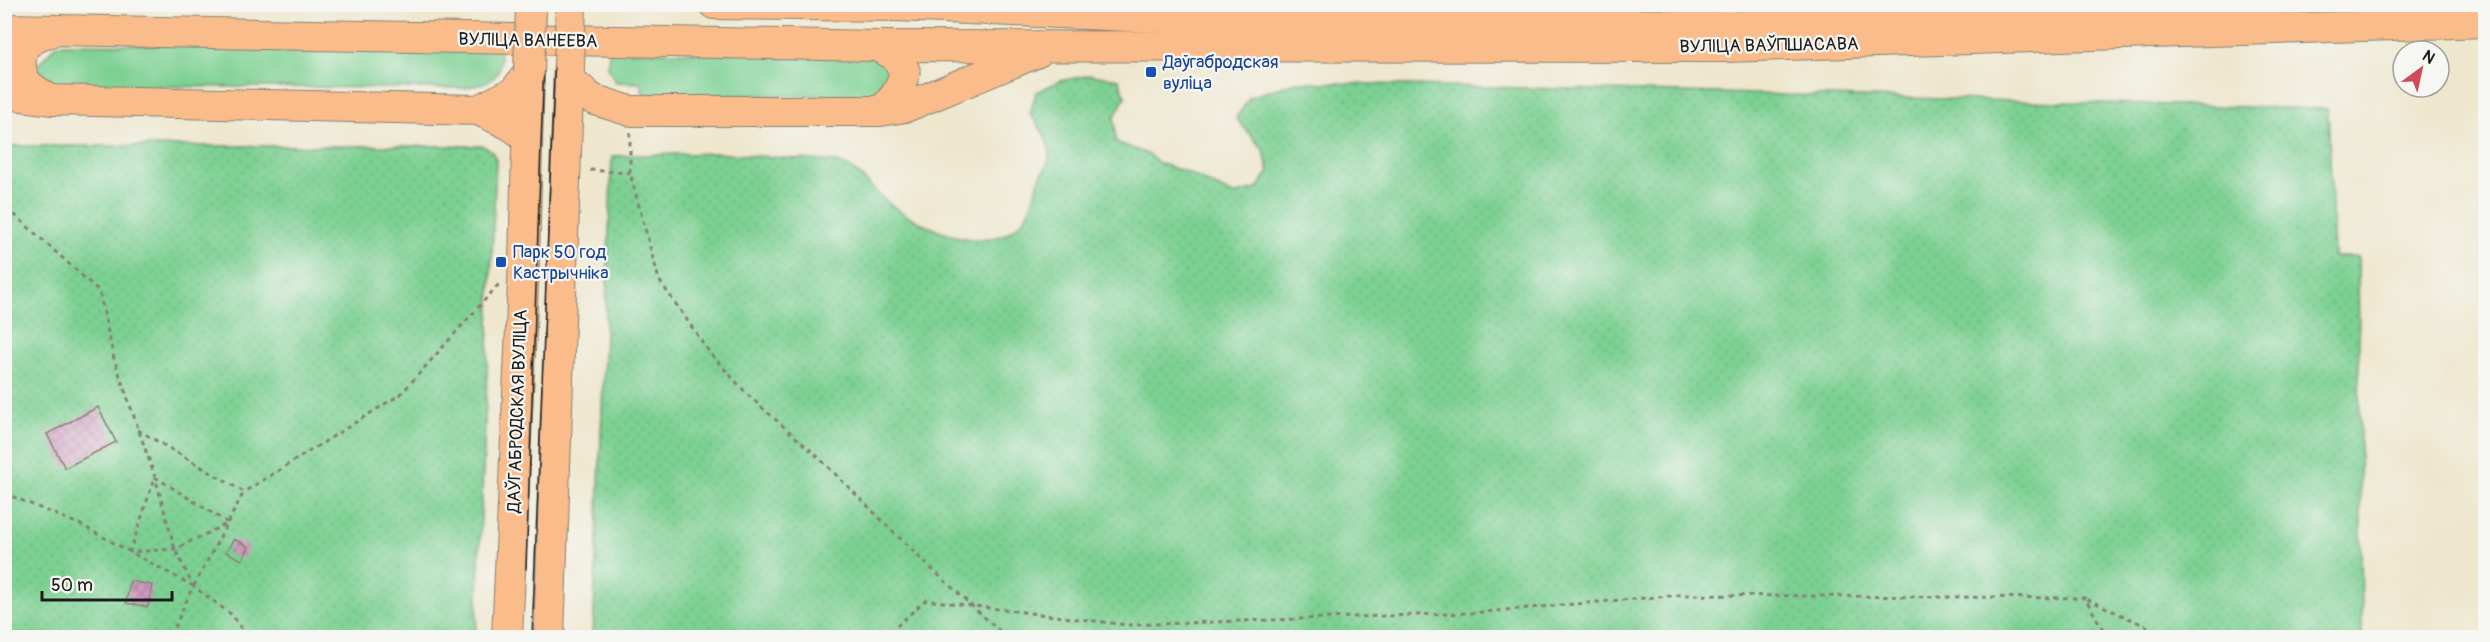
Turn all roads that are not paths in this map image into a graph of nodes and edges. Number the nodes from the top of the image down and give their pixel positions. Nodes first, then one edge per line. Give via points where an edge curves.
1 (531, 4) edge
2 (571, 4) edge
3 (714, 4) edge
4 (2273, 4) edge
5 (898, 5) edge
6 (1039, 9) edge
7 (1088, 9) edge
8 (1294, 11) edge
9 (2486, 22) edge
10 (1435, 23) edge
11 (1724, 26) edge
12 (4, 29) edge
13 (54, 30) junction
14 (877, 46) junction
15 (1052, 46) junction
16 (529, 72) junction
17 (569, 72) junction
18 (4, 90) edge
19 (51, 100) junction
20 (478, 110) junction
21 (880, 111) junction
22 (630, 120) junction
23 (527, 137) junction
24 (566, 141) junction
25 (507, 638) edge
26 (549, 638) edge

1 - 16 main road, ДАЎГАБРОДСКАЯ ВУЛІЦА, bridge
2 - 17 main road, bridge
3 - 5 main road
4 - 11 main road, ВУЛІЦА ВАЎПШАСАВА
5 - 6 main road
6 - 7 main road
7 - 8 main road, ВУЛІЦА ВАЎПШАСАВА via 1129,16
8 - 10 main road, ВУЛІЦА ВАЎПШАСАВА
9 - 11 main road, ВУЛІЦА ВАЎПШАСАВА
10 - 11 main road, ВУЛІЦА ВАЎПШАСАВА
10 - 15 main road, ВУЛІЦА ВАЎПШАСАВА
12 - 13 main road, ВУЛІЦА ВАНЕЕВА
13 - 14 main road, ВУЛІЦА ВАНЕЕВА
13 - 19 main road via 27,43 20,61 27,84
14 - 15 main road, ВУЛІЦА ВАНЕЕВА
14 - 21 main road via 894,55 905,71 892,102
15 - 21 main road via 906,107
16 - 20 main road via 514,92
16 - 23 main road, ДАЎГАБРОДСКАЯ ВУЛІЦА
17 - 22 main road via 592,99
17 - 24 main road
18 - 19 main road
19 - 20 main road
20 - 23 main road
21 - 22 main road
22 - 24 main road via 596,120
23 - 25 main road, ДАЎГАБРОДСКАЯ ВУЛІЦА
24 - 26 main road

